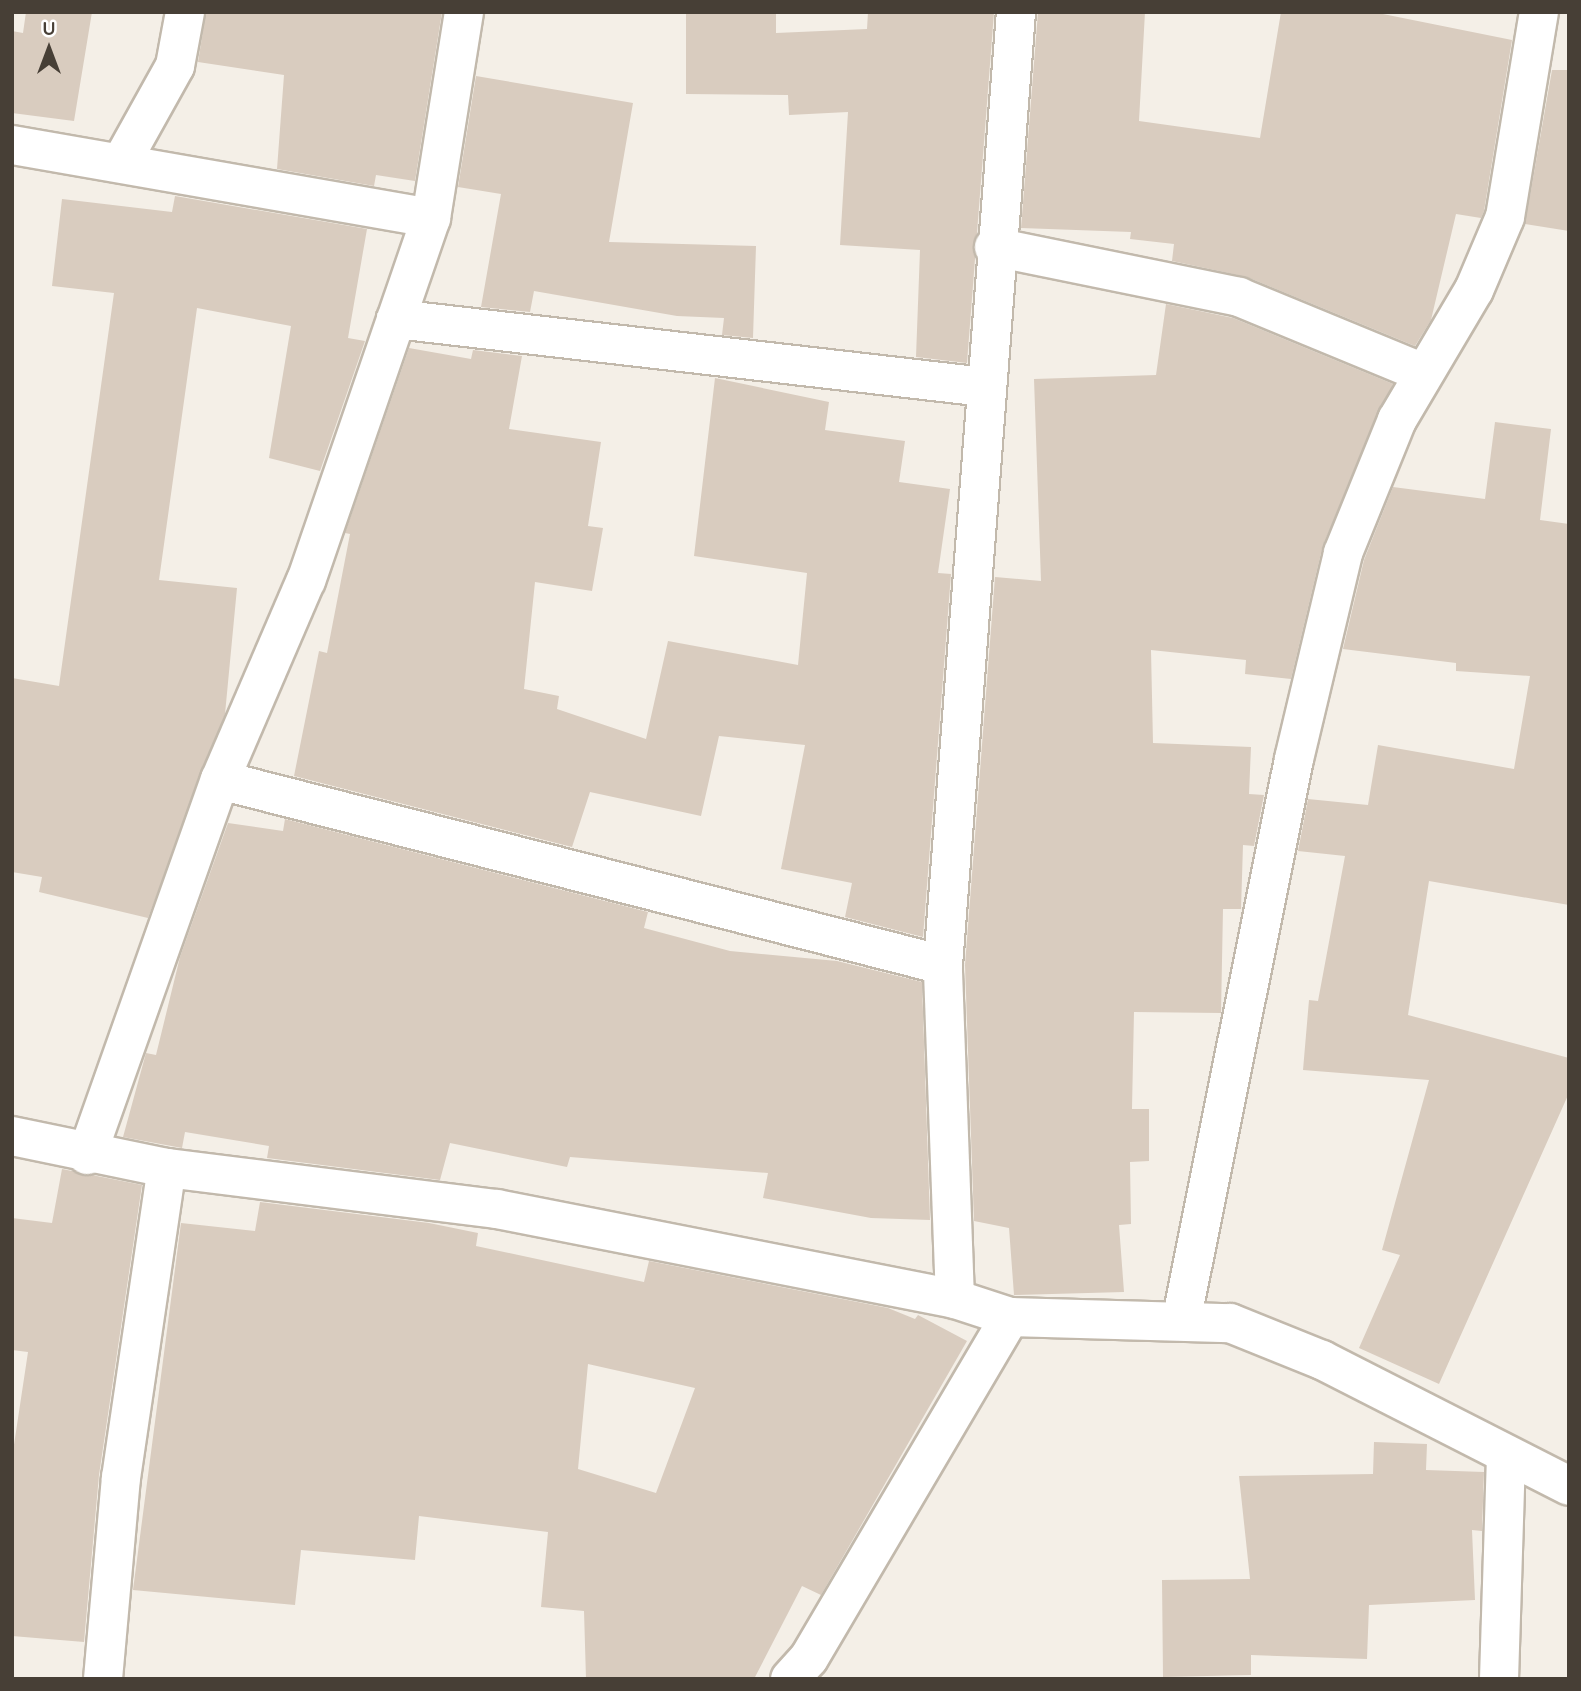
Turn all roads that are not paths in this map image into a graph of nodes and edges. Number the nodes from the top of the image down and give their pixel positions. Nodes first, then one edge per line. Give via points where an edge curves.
1 (185, 12) edge
2 (464, 12) edge
3 (1016, 12) edge
4 (1539, 12) edge
5 (12, 145) edge
6 (121, 163) junction
7 (431, 218) junction
8 (994, 247) junction
9 (396, 320) junction
10 (1421, 372) junction
11 (985, 387) junction
12 (220, 780) junction
13 (943, 965) junction
14 (12, 1136) edge
15 (87, 1155) junction
16 (167, 1168) junction
17 (956, 1300) junction
18 (1010, 1317) junction
19 (1182, 1317) junction
20 (1506, 1459) junction
21 (1569, 1486) edge
22 (103, 1679) edge
23 (790, 1679) edge
24 (1499, 1679) edge

1 - 6 street via 175,66
2 - 7 street
3 - 8 street
4 - 10 street via 1505,217 1474,290
5 - 6 street
6 - 7 street
7 - 9 street
8 - 10 street via 1239,297
8 - 11 street
9 - 11 street
9 - 12 street via 306,580
10 - 19 street via 1343,554 1320,640
11 - 13 street
12 - 13 street
12 - 15 street
13 - 17 street
14 - 15 street
15 - 16 street
16 - 17 street via 498,1209
16 - 22 street via 121,1478
17 - 18 street
18 - 19 street
18 - 23 street via 809,1658
19 - 20 street via 1230,1323 1322,1360
20 - 21 street
20 - 24 street

